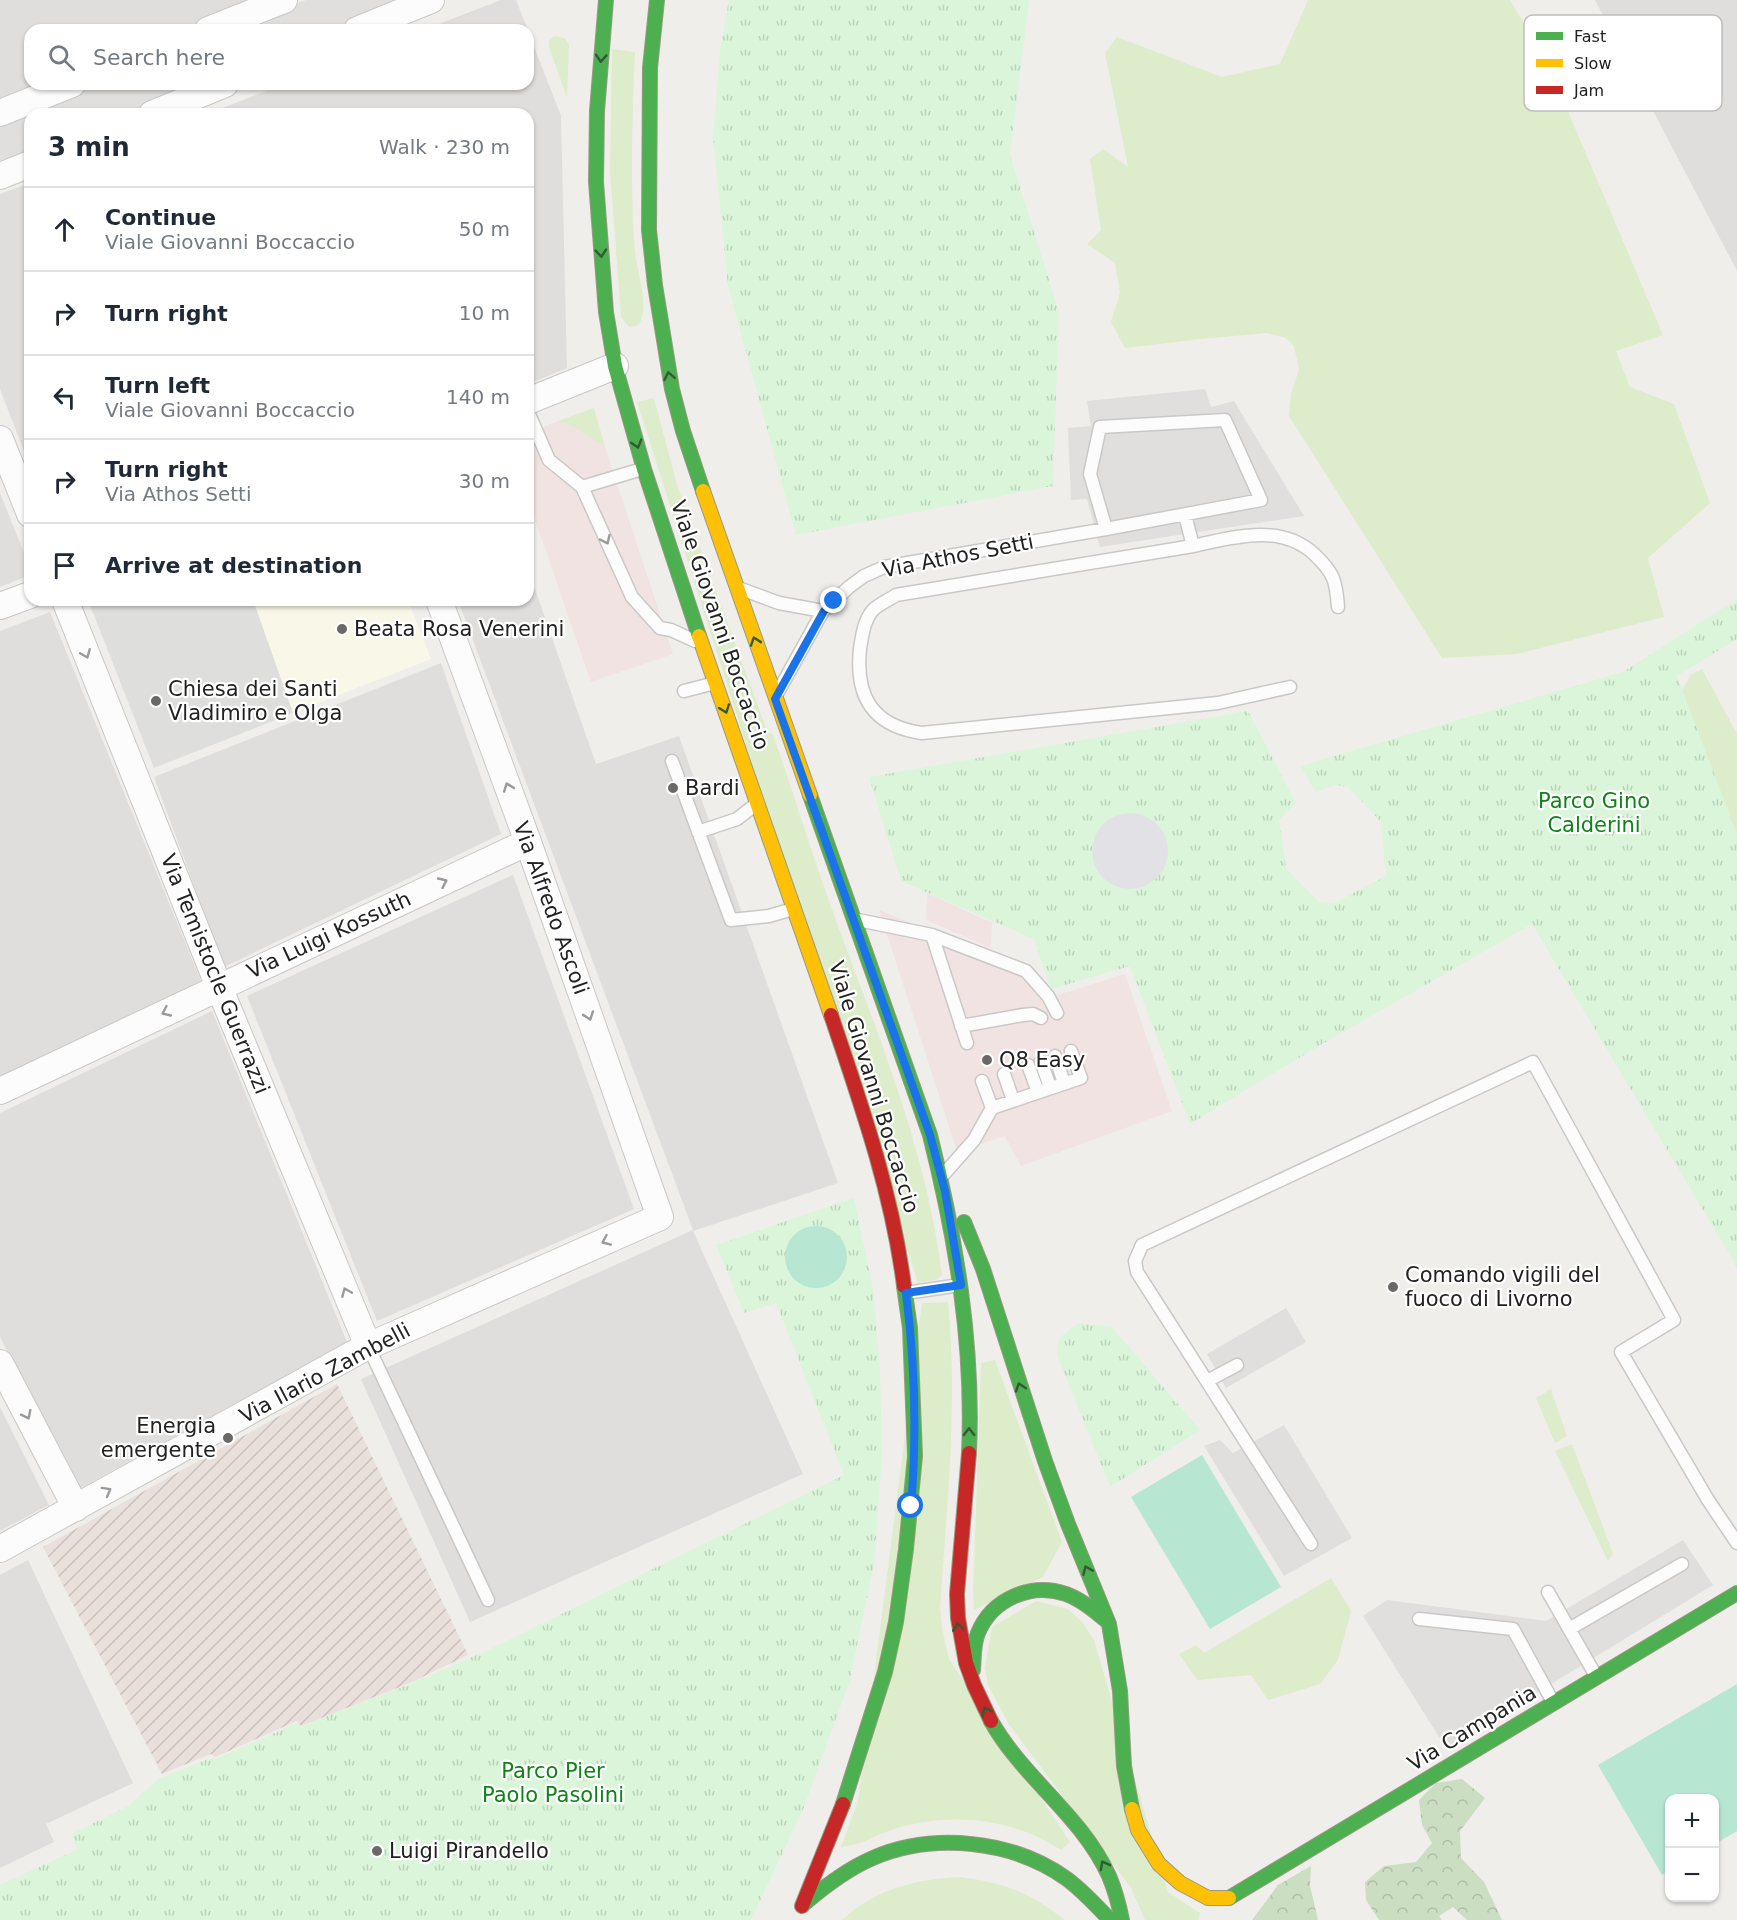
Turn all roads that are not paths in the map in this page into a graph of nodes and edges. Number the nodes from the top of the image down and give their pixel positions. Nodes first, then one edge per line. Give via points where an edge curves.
1 (284, 0) edge
2 (431, 0) edge
3 (606, 0) edge
4 (657, 0) edge
5 (223, 24) edge
6 (372, 24) edge
7 (57, 90) edge
8 (210, 90) edge
9 (167, 108) edge
10 (0, 113) edge
11 (24, 166) edge
12 (0, 176) edge
13 (620, 365) junction
14 (534, 399) edge
15 (534, 426) edge
16 (0, 439) edge
17 (644, 469) junction
18 (582, 487) junction
19 (24, 499) edge
20 (1185, 515) junction
21 (1107, 529) junction
22 (1193, 546) junction
23 (736, 587) junction
24 (24, 597) edge
25 (0, 606) edge
26 (67, 606) edge
27 (441, 606) edge
28 (1338, 607) dead end
29 (824, 611) junction
30 (702, 645) junction
31 (716, 682) junction
32 (1290, 687) dead end
33 (684, 691) dead end
34 (775, 699) junction
35 (672, 761) dead end
36 (758, 802) junction
37 (698, 832) junction
38 (528, 842) junction
39 (795, 908) junction
40 (854, 919) junction
41 (932, 935) junction
42 (219, 987) junction
43 (1057, 1013) dead end
44 (1041, 1018) dead end
45 (984, 1022) junction
46 (961, 1026) junction
47 (989, 1035) dead end
48 (967, 1043) dead end
49 (1071, 1051) dead end
50 (1055, 1056) dead end
51 (1041, 1061) dead end
52 (1028, 1065) dead end
53 (1004, 1074) dead end
54 (982, 1081) dead end
55 (1064, 1083) junction
56 (1050, 1087) junction
57 (0, 1091) edge
58 (1038, 1092) junction
59 (1013, 1100) junction
60 (992, 1108) junction
61 (941, 1177) junction
62 (945, 1191) junction
63 (660, 1217) joint
64 (961, 1285) junction
65 (906, 1293) junction
66 (368, 1346) junction
67 (0, 1363) edge
68 (1237, 1365) dead end
69 (1207, 1381) junction
70 (76, 1508) junction
71 (1737, 1543) edge
72 (1311, 1544) dead end
73 (0, 1549) edge
74 (1682, 1564) dead end
75 (1548, 1592) dead end
76 (1737, 1593) edge
77 (488, 1600) dead end
78 (1419, 1619) dead end
79 (1109, 1624) junction
80 (1569, 1629) junction
81 (1596, 1677) junction
82 (973, 1683) junction
83 (1554, 1703) junction
84 (1227, 1903) joint
85 (1110, 1920) edge
86 (1122, 1920) edge

1 - 5 street
2 - 6 street
3 -> 13 main road, Viale Giovanni Boccaccio via 596,182 606,312
23 -> 4 main road, Viale Giovanni Boccaccio via 660,355 648,219 650,68
7 - 10 street
8 - 9 street
11 - 12 street
13 - 14 street
13 -> 17 main road, Viale Giovanni Boccaccio
15 - 18 lane via 549,460
16 - 19 street
17 - 18 lane
17 - 30 main road, Viale Giovanni Boccaccio
18 -> 30 lane via 632,597 660,628
20 - 21 lane, Via Athos Setti
20 - 21 lane, Via Athos Setti via 1261,500 1225,420 1100,427 1090,474
20 - 22 lane
21 - 29 lane, Via Athos Setti via 884,567 849,587
22 - 28 lane via 1240,536 1277,535 1305,546 1330,569
22 - 32 lane via 896,595 872,611 862,631 859,657 863,694 885,721 902,730 922,733 1218,704
23 - 29 lane via 779,603
34 -> 23 main road, Viale Giovanni Boccaccio
24 - 25 street
26 -> 42 street, Via Temistocle Guerrazzi
38 -> 27 street, Via Alfredo Ascoli
29 - 34 lane, Via Athos Setti
30 - 31 main road, Viale Giovanni Boccaccio
31 - 33 lane
31 -> 36 main road, Viale Giovanni Boccaccio
34 - 40 main road, Viale Giovanni Boccaccio
35 - 37 lane
36 - 37 lane via 737,819
36 - 39 main road, Viale Giovanni Boccaccio
37 - 39 lane via 731,920 770,916
42 -> 38 street, Via Luigi Kossuth
38 -> 63 street, Via Alfredo Ascoli
39 - 65 main road, Viale Giovanni Boccaccio via 885,1183
40 - 41 lane
40 - 61 main road, Viale Giovanni Boccaccio
41 - 43 lane via 1026,971
41 - 46 lane
42 -> 57 street, Via Luigi Kossuth
66 -> 42 street, Via Temistocle Guerrazzi
44 - 45 lane via 1033,1014 1012,1022
45 - 46 lane
45 - 47 lane
46 - 48 lane
49 - 55 lane via 1081,1078
50 - 55 lane
51 - 56 lane
52 - 58 lane
53 - 59 lane
54 - 60 lane
55 - 56 lane
56 - 58 lane
58 - 59 lane
59 - 60 lane
60 - 61 lane via 974,1140
61 - 62 main road, Viale Giovanni Boccaccio
62 - 64 main road, Viale Giovanni Boccaccio
79 -> 62 main road, Viale Giovanni Boccaccio via 1045,1461 971,1237
63 -> 66 street, Via Ilario Zambelli
64 - 65 lane
82 -> 64 main road, Viale Giovanni Boccaccio via 957,1615 969,1443
65 - 85 main road, Viale Giovanni Boccaccio via 913,1357 915,1456 896,1622 885,1672 844,1802 798,1912 848,1871 886,1853 928,1844 970,1843 1011,1852 1050,1868 1085,1893
70 -> 66 street, Via Ilario Zambelli
66 - 77 lane
67 -> 70 street
68 - 69 lane
69 - 71 lane via 1137,1272 1134,1261 1142,1245 1533,1062 1674,1320 1621,1352
69 - 72 lane
70 - 73 street, Via Ilario Zambelli
74 - 80 lane
75 - 80 lane
76 - 81 main road, Via Campania
78 - 83 lane via 1513,1629
79 - 82 main road, Viale Giovanni Boccaccio via 1088,1605 1064,1592 1040,1590 1004,1600 977,1635
79 - 84 main road, Viale Giovanni Boccaccio via 1120,1691 1124,1766 1138,1830 1159,1864 1180,1883
80 - 81 lane
81 - 83 main road, Via Campania
86 -> 82 main road, Viale Giovanni Boccaccio via 1120,1902 1095,1850 1010,1750 988,1717
83 - 84 main road, Via Campania

